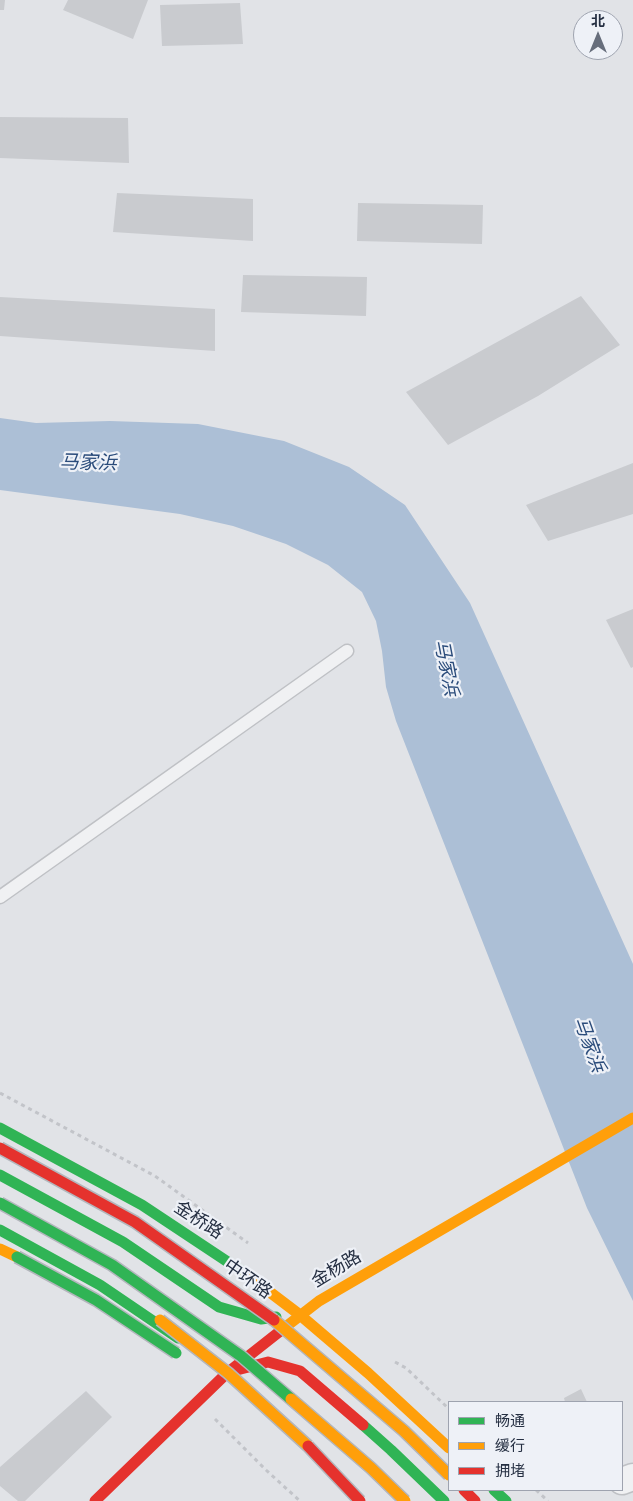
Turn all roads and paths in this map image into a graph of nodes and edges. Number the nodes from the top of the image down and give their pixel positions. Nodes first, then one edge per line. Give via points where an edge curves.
1 (347, 651) dead end
2 (0, 897) edge
3 (633, 1118) edge
4 (0, 1128) edge
5 (0, 1148) edge
6 (0, 1175) edge
7 (0, 1203) edge
8 (0, 1215) edge
9 (0, 1230) edge
10 (0, 1249) edge
11 (300, 1315) junction
12 (189, 1362) dead end
13 (227, 1373) junction
14 (211, 1379) dead end
15 (226, 1390) dead end
16 (248, 1407) dead end
17 (372, 1434) junction
18 (448, 1446) edge
19 (448, 1447) edge
20 (448, 1474) edge
21 (465, 1491) edge
22 (495, 1491) edge
23 (537, 1491) edge
24 (96, 1501) edge
25 (355, 1501) edge
26 (360, 1501) edge
27 (371, 1501) edge
28 (405, 1501) edge
29 (444, 1501) edge
30 (475, 1501) edge
31 (506, 1501) edge
32 (548, 1501) edge

1 - 2 lane
3 - 11 main road, 金杨路
4 - 11 main road, 金桥路 via 142,1205
5 - 20 main road, 中环路, bridge via 135,1222 276,1321 404,1431
6 - 11 main road via 124,1242 219,1307 261,1318
7 - 28 main road, bridge via 112,1266 241,1356
8 - 26 main road, bridge via 150,1313 228,1373 302,1440
9 - 13 main road via 100,1285
10 - 12 main road, bridge via 96,1300
11 - 13 main road, 金杨路
11 - 18 main road, 金桥路
13 - 17 main road via 268,1362 300,1371
13 - 24 main road, 金杨路
13 - 27 main road
14 - 15 main road
16 - 25 main road
17 - 19 street
17 - 29 main road
21 - 30 main road
22 - 31 main road
23 - 32 path

